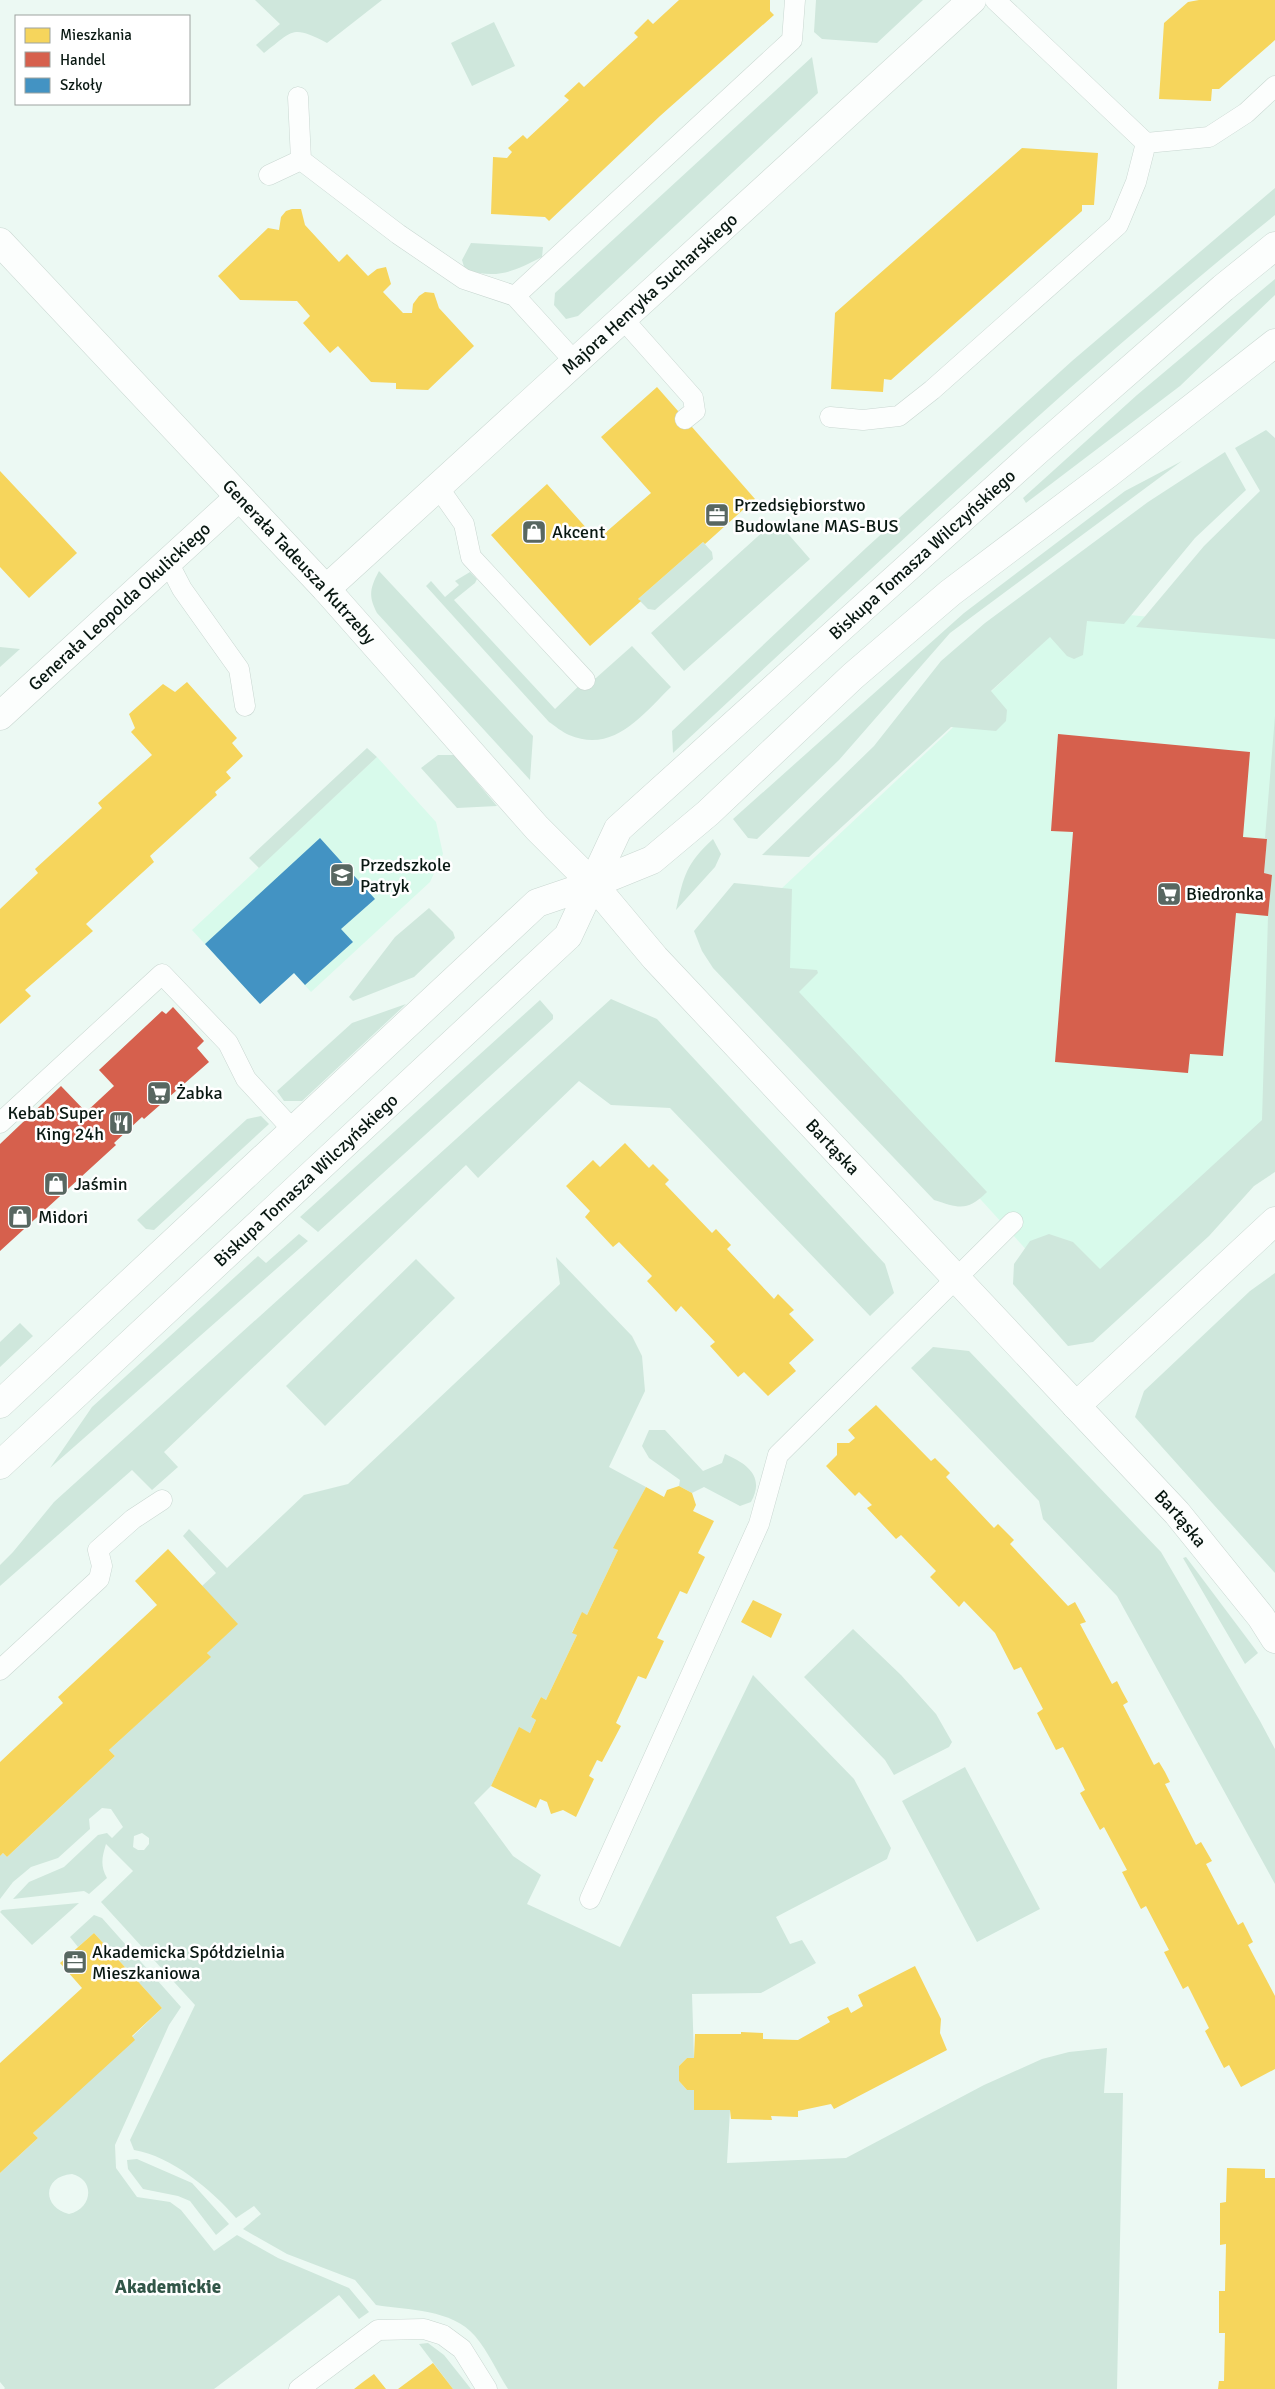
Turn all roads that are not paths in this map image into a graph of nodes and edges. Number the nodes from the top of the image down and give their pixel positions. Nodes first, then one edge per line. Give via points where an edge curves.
1 (795, 0) edge
2 (972, 0) edge
3 (995, 0) edge
4 (1275, 86) edge
5 (298, 97) dead end
6 (1146, 143) junction
7 (301, 160) junction
8 (269, 175) dead end
9 (0, 242) edge
10 (1275, 246) edge
11 (515, 296) junction
12 (623, 319) junction
13 (1275, 344) edge
14 (576, 362) junction
15 (830, 417) dead end
16 (686, 419) dead end
17 (438, 487) junction
18 (239, 497) junction
19 (168, 562) junction
20 (326, 589) junction
21 (585, 680) dead end
22 (245, 706) dead end
23 (0, 716) edge
24 (594, 884) junction
25 (0, 1122) edge
26 (293, 1130) junction
27 (1275, 1221) edge
28 (1013, 1222) dead end
29 (955, 1279) junction
30 (0, 1404) edge
31 (1076, 1406) junction
32 (0, 1465) edge
33 (162, 1500) dead end
34 (1275, 1638) edge
35 (0, 1670) edge
36 (590, 1899) dead end
37 (299, 2389) edge
38 (487, 2389) edge

1 - 11 lane via 792,40
2 - 12 street, Majora Henryka Sucharskiego
3 - 6 lane
4 - 6 lane via 1246,113 1209,136
5 - 7 lane
6 - 15 lane via 1136,182 1118,225 932,390 899,416 863,420
7 - 8 lane
7 - 11 lane via 398,234 464,279
9 - 18 street, Generała Tadeusza Kutrzeby
10 - 24 street, Biskupa Tomasza Wilczyńskiego via 1045,445 618,829
11 - 14 lane
12 - 14 street, Majora Henryka Sucharskiego
12 - 16 lane via 693,398 695,411
13 - 24 street via 950,593 853,676 708,813 652,860
14 - 17 street, Majora Henryka Sucharskiego
17 - 20 street, Majora Henryka Sucharskiego
17 - 21 lane via 464,524 471,557
18 - 19 street, Generała Leopolda Okulickiego
18 - 20 street, Generała Tadeusza Kutrzeby
19 - 22 lane via 182,589 239,668
19 - 23 street, Generała Leopolda Okulickiego
20 - 24 street, Generała Tadeusza Kutrzeby via 538,828
24 - 26 street via 537,903
24 - 29 street, Bartąska via 655,958
24 - 32 street, Biskupa Tomasza Wilczyńskiego via 568,936
25 - 26 lane via 162,974 228,1043 246,1079
26 - 30 street
27 - 31 street
28 - 29 lane via 980,1258
29 - 31 street, Bartąska
29 - 36 lane via 778,1455 759,1524
31 - 34 street, Bartąska via 1177,1513
33 - 35 lane via 133,1519 98,1550 102,1566 99,1579
37 - 38 lane via 378,2330 424,2329 442,2335 462,2350

